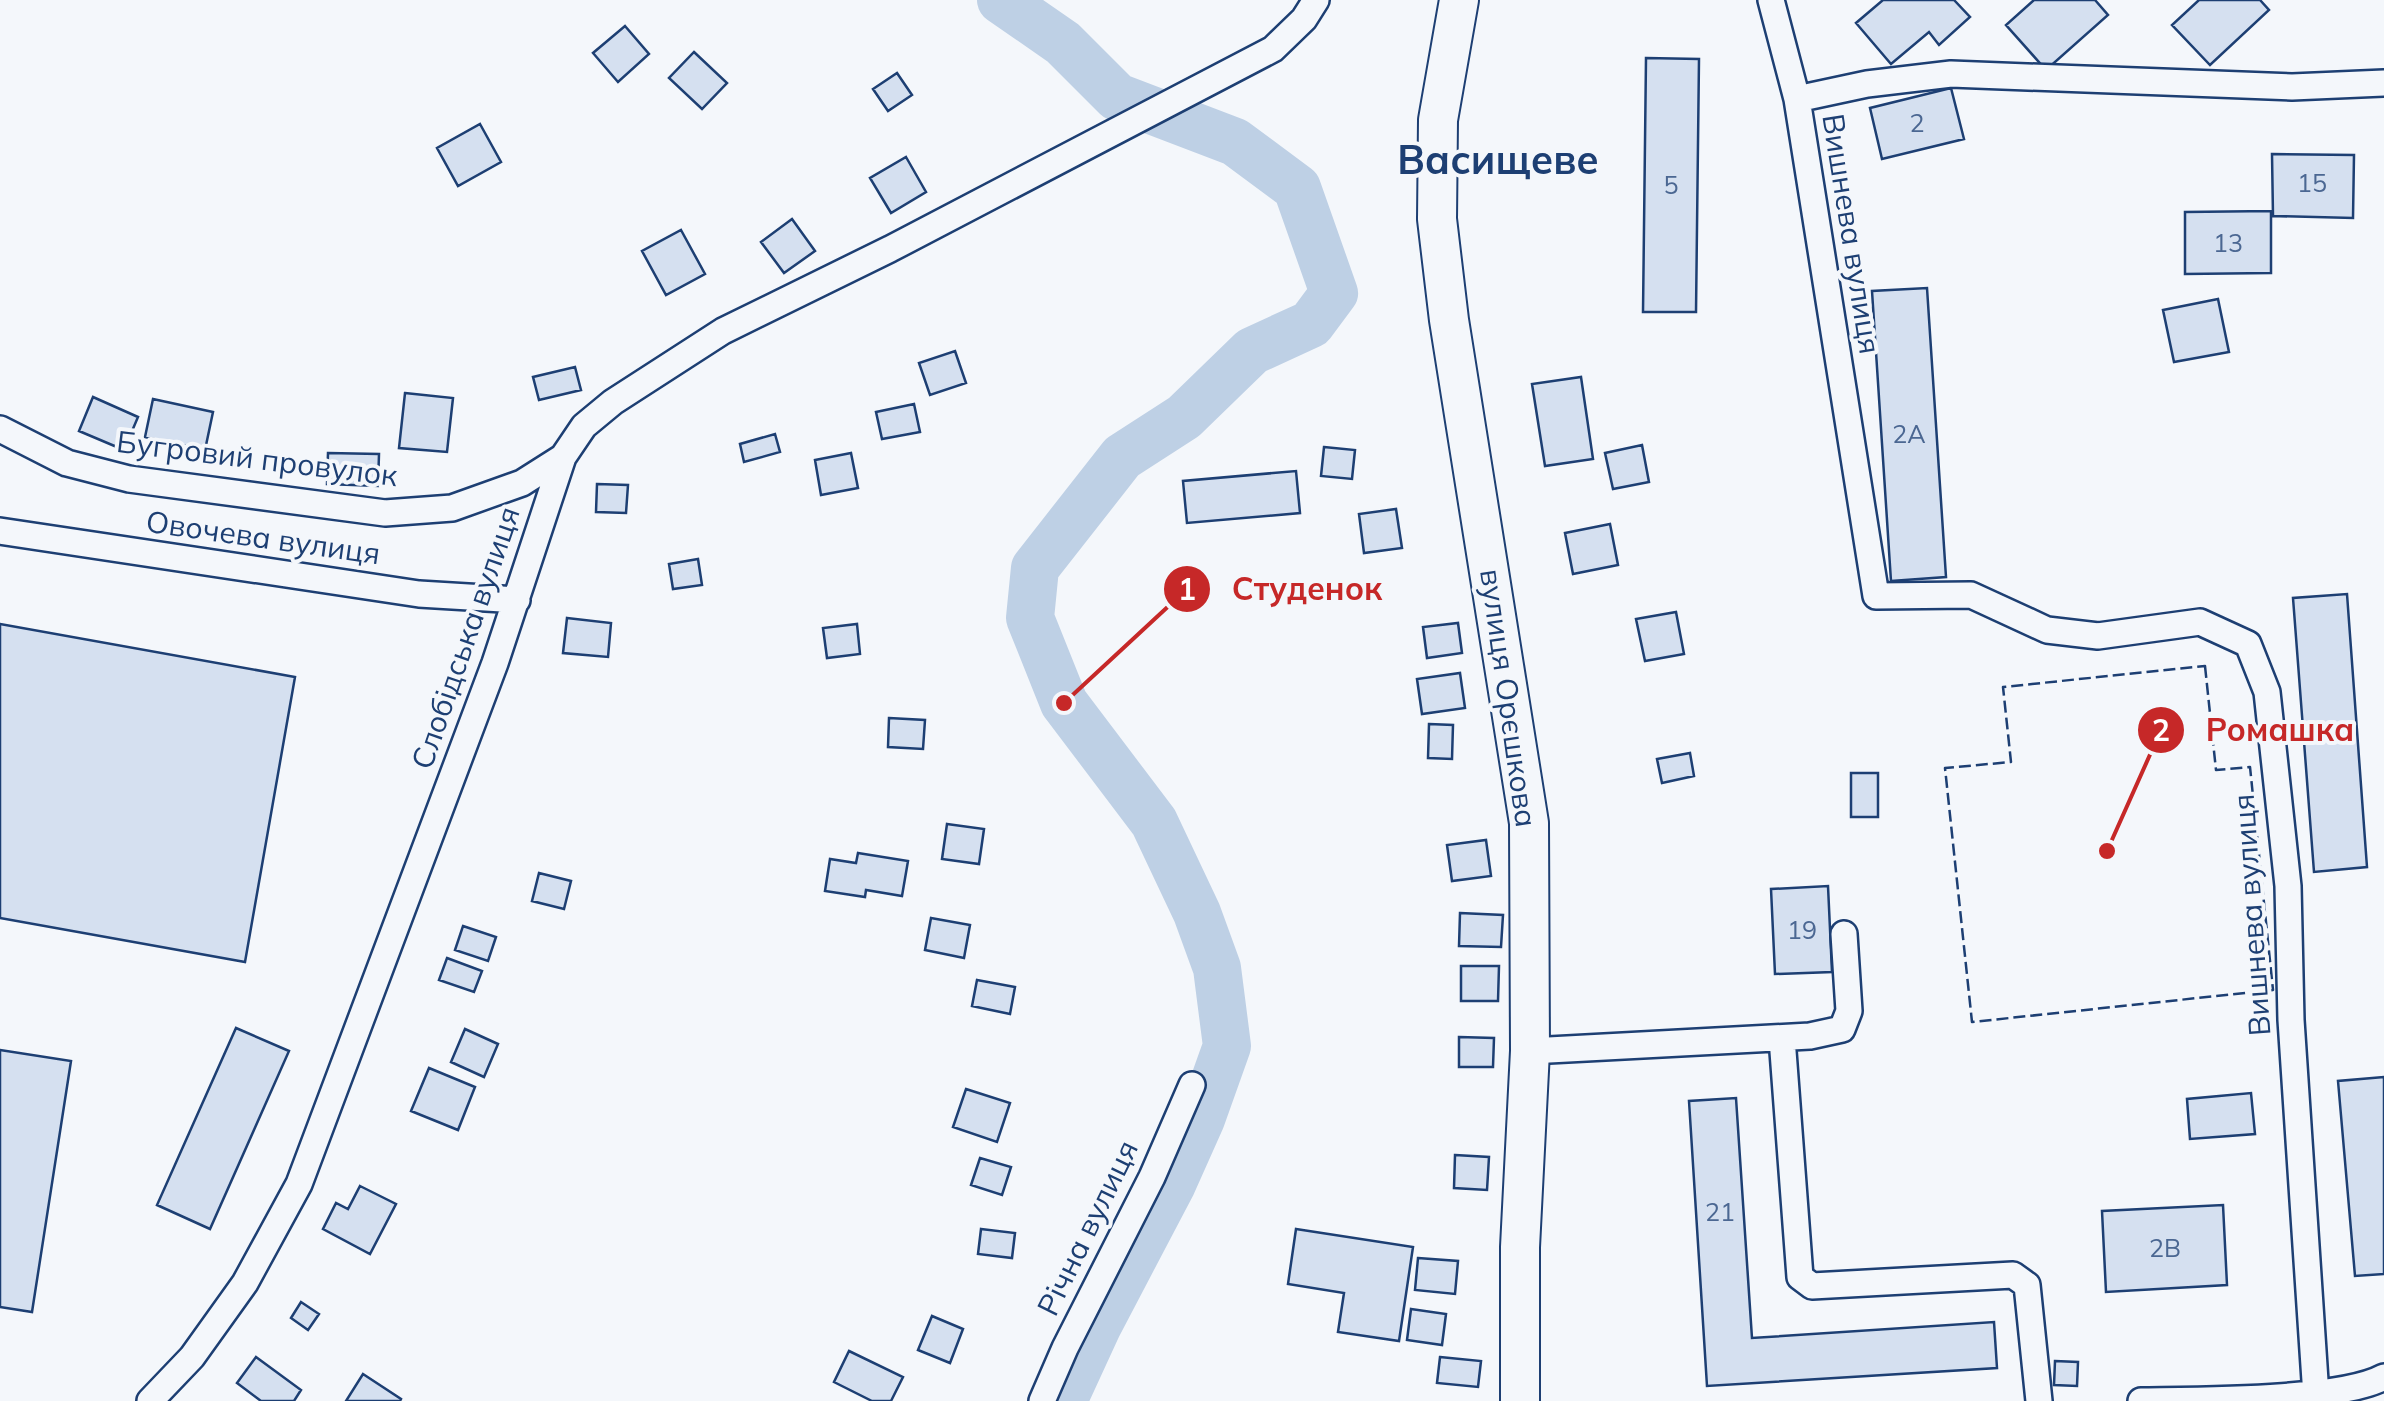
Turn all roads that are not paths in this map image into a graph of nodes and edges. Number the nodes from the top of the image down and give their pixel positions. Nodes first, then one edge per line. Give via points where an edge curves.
1 (1316, 0) edge
2 (1459, 0) edge
3 (1771, 0) edge
4 (2384, 83) edge
5 (1796, 99) junction
6 (0, 429) edge
7 (563, 457) junction
8 (0, 531) edge
9 (517, 600) junction
10 (1844, 934) dead end
11 (1782, 1038) junction
12 (1530, 1051) junction
13 (1192, 1085) dead end
14 (2384, 1378) edge
15 (2358, 1395) edge
16 (2316, 1396) junction
17 (150, 1401) edge
18 (1042, 1401) edge
19 (1520, 1401) edge
20 (2038, 1401) edge
21 (2141, 1401) edge

1 - 7 street, Слобідська вулиця via 1273,48 723,332 613,402 584,426
2 - 12 main road, вулиця Орєшкова via 1438,120 1437,219 1529,822
3 - 5 street, Вишнева вулиця
4 - 5 street via 2292,87 1951,74
5 - 16 street, Вишнева вулиця via 1876,596 1972,595 2047,630 2098,636 2200,622 2248,644 2267,692 2288,886
6 - 7 street, Бугровий провулок via 67,463 129,479 384,513 452,508 522,483
7 - 9 street, Слобідська вулиця
8 - 9 street, Овочева вулиця via 419,594
9 - 17 street, Слобідська вулиця via 299,1184 245,1283 192,1357
10 - 11 street via 1849,1010 1842,1029
11 - 12 street
11 - 20 street via 1800,1278 1812,1286 2013,1275 2027,1285
12 - 19 main road, вулиця Орєшкова
13 - 18 street, Річна вулиця
14 - 15 street
15 - 16 street
16 - 21 street

